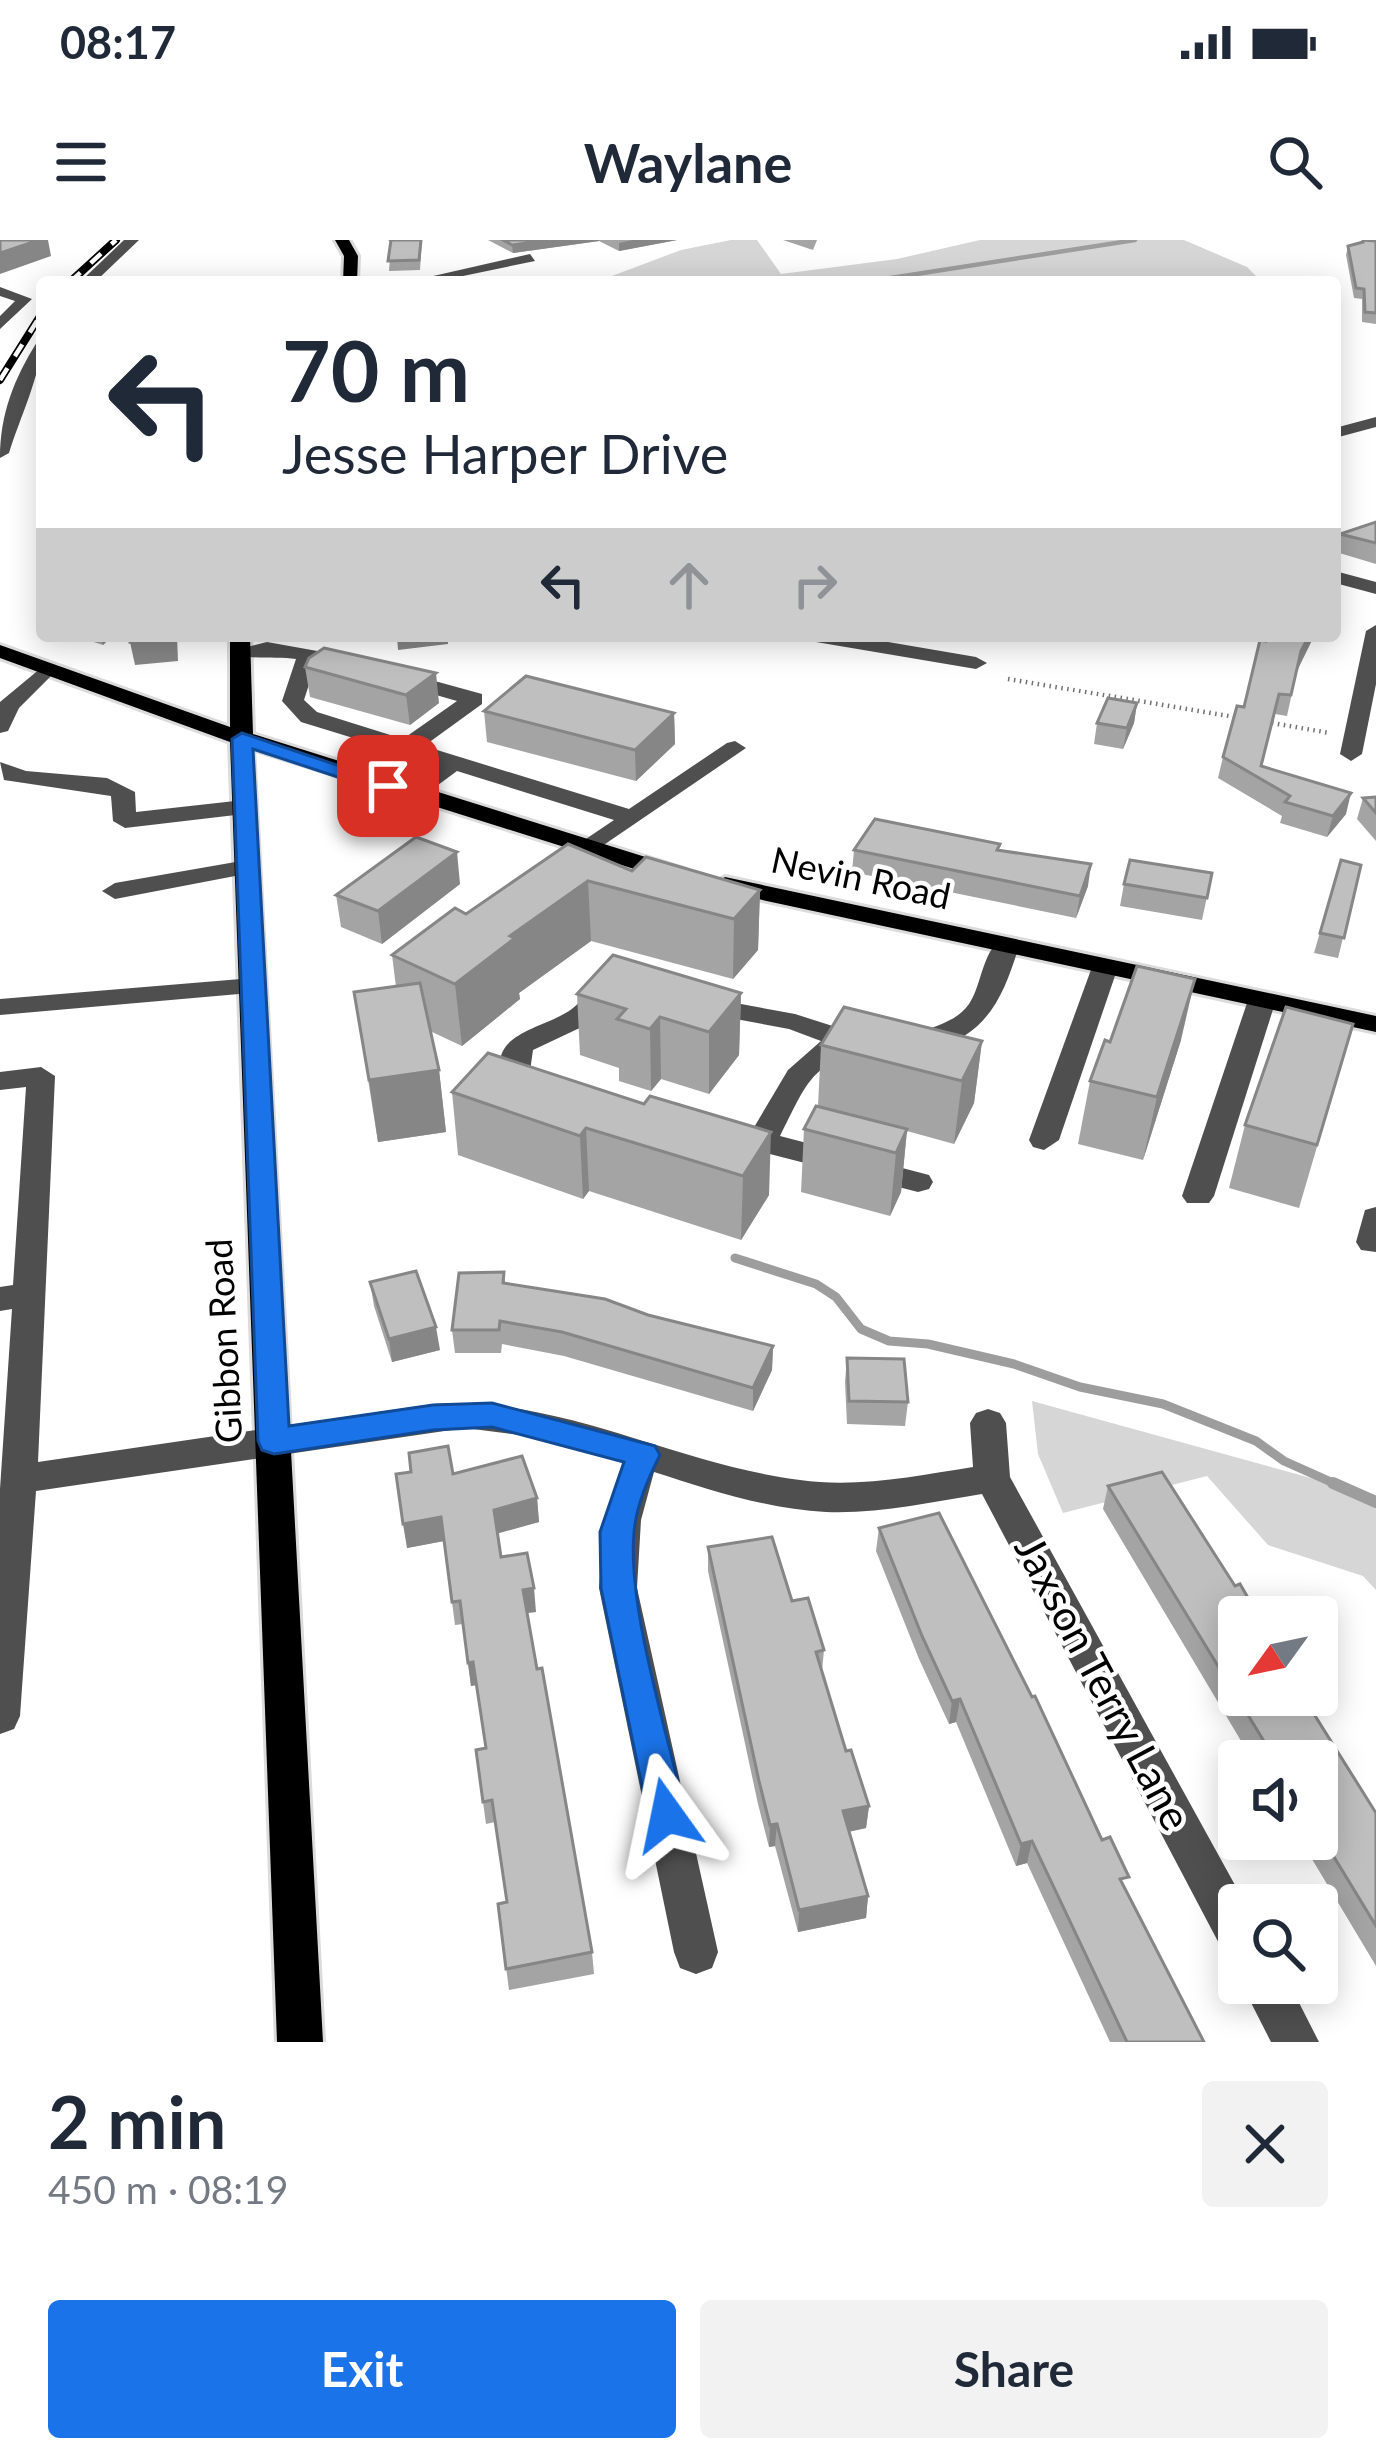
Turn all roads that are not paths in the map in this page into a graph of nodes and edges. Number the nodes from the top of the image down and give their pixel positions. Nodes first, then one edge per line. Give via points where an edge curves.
1 (132, 240) edge
2 (342, 240) edge
3 (530, 258) dead end
4 (93, 276) edge
5 (350, 276) edge
6 (443, 276) edge
7 (34, 283) dead end
8 (5, 292) edge
9 (0, 325) edge
10 (36, 355) edge
11 (1376, 422) edge
12 (1341, 431) edge
13 (0, 453) edge
14 (1341, 579) edge
15 (1376, 588) edge
16 (1376, 632) edge
17 (852, 642) edge
18 (241, 643) edge
19 (0, 651) edge
20 (309, 653) junction
21 (347, 663) edge
22 (976, 663) dead end
23 (47, 669) junction
24 (383, 679) edge
25 (349, 708) dead end
26 (318, 712) junction
27 (0, 726) edge
28 (242, 739) junction
29 (411, 746) junction
30 (735, 748) dead end
31 (1351, 754) dead end
32 (455, 761) junction
33 (0, 769) edge
34 (364, 778) junction
35 (411, 794) junction
36 (244, 807) junction
37 (632, 818) junction
38 (586, 850) junction
39 (247, 867) junction
40 (115, 891) dead end
41 (1006, 946) junction
42 (1105, 967) junction
43 (253, 986) junction
44 (633, 987) edge
45 (674, 998) edge
46 (1262, 1000) junction
47 (0, 1006) edge
48 (1376, 1024) edge
49 (848, 1042) junction
50 (0, 1082) edge
51 (559, 1095) edge
52 (696, 1127) edge
53 (1044, 1140) dead end
54 (762, 1141) junction
55 (918, 1182) dead end
56 (1198, 1196) dead end
57 (16, 1297) edge
58 (988, 1423) dead end
59 (274, 1441) junction
60 (644, 1455) junction
61 (992, 1478) junction
62 (20, 1479) junction
63 (0, 1716) edge
64 (1218, 1897) edge
65 (697, 1952) dead end
66 (1275, 2004) edge
67 (300, 2042) edge
68 (1296, 2042) edge

1 - 4 street
2 - 5 main road
3 - 6 street
7 - 8 street
8 - 9 street via 25,299
10 - 13 street
11 - 12 street
14 - 15 street
16 - 31 street
17 - 22 street
18 - 20 street
18 - 28 main road, Gibbon Road
19 - 23 main road, Nevin Road
20 - 21 street
20 - 26 street via 293,701
23 - 27 street via 9,705
23 - 28 main road, Nevin Road
24 - 29 street via 446,681 474,699
25 - 26 street
26 - 29 street
28 - 34 main road, Nevin Road
28 - 36 main road, Gibbon Road
29 - 32 street
29 - 34 street
30 - 37 street
32 - 35 street
32 - 37 street
33 - 36 street via 17,778 102,781 123,792 125,820
34 - 35 main road, Nevin Road
35 - 38 main road, Nevin Road
36 - 39 main road, Gibbon Road
37 - 38 street
38 - 41 main road, Nevin Road
39 - 40 street
39 - 43 main road, Gibbon Road
41 - 42 main road, Nevin Road
41 - 49 street via 982,1010 960,1030 911,1045
42 - 46 main road, Nevin Road
42 - 53 street
43 - 47 street
43 - 59 main road, Gibbon Road
44 - 51 street via 613,982 584,1014 518,1049 515,1075
45 - 49 street via 795,1022
46 - 48 main road, Nevin Road
46 - 56 street
49 - 54 street via 808,1064
50 - 57 street via 41,1076
52 - 54 street
54 - 55 street
57 - 62 street
58 - 61 street, Jaxson Terry Lane
59 - 60 street via 492,1415
59 - 62 street
59 - 67 main road, Gibbon Road
60 - 61 street via 804,1496 866,1497
60 - 65 street via 617,1532 618,1588
61 - 64 street, Jaxson Terry Lane
62 - 63 street
66 - 68 street

